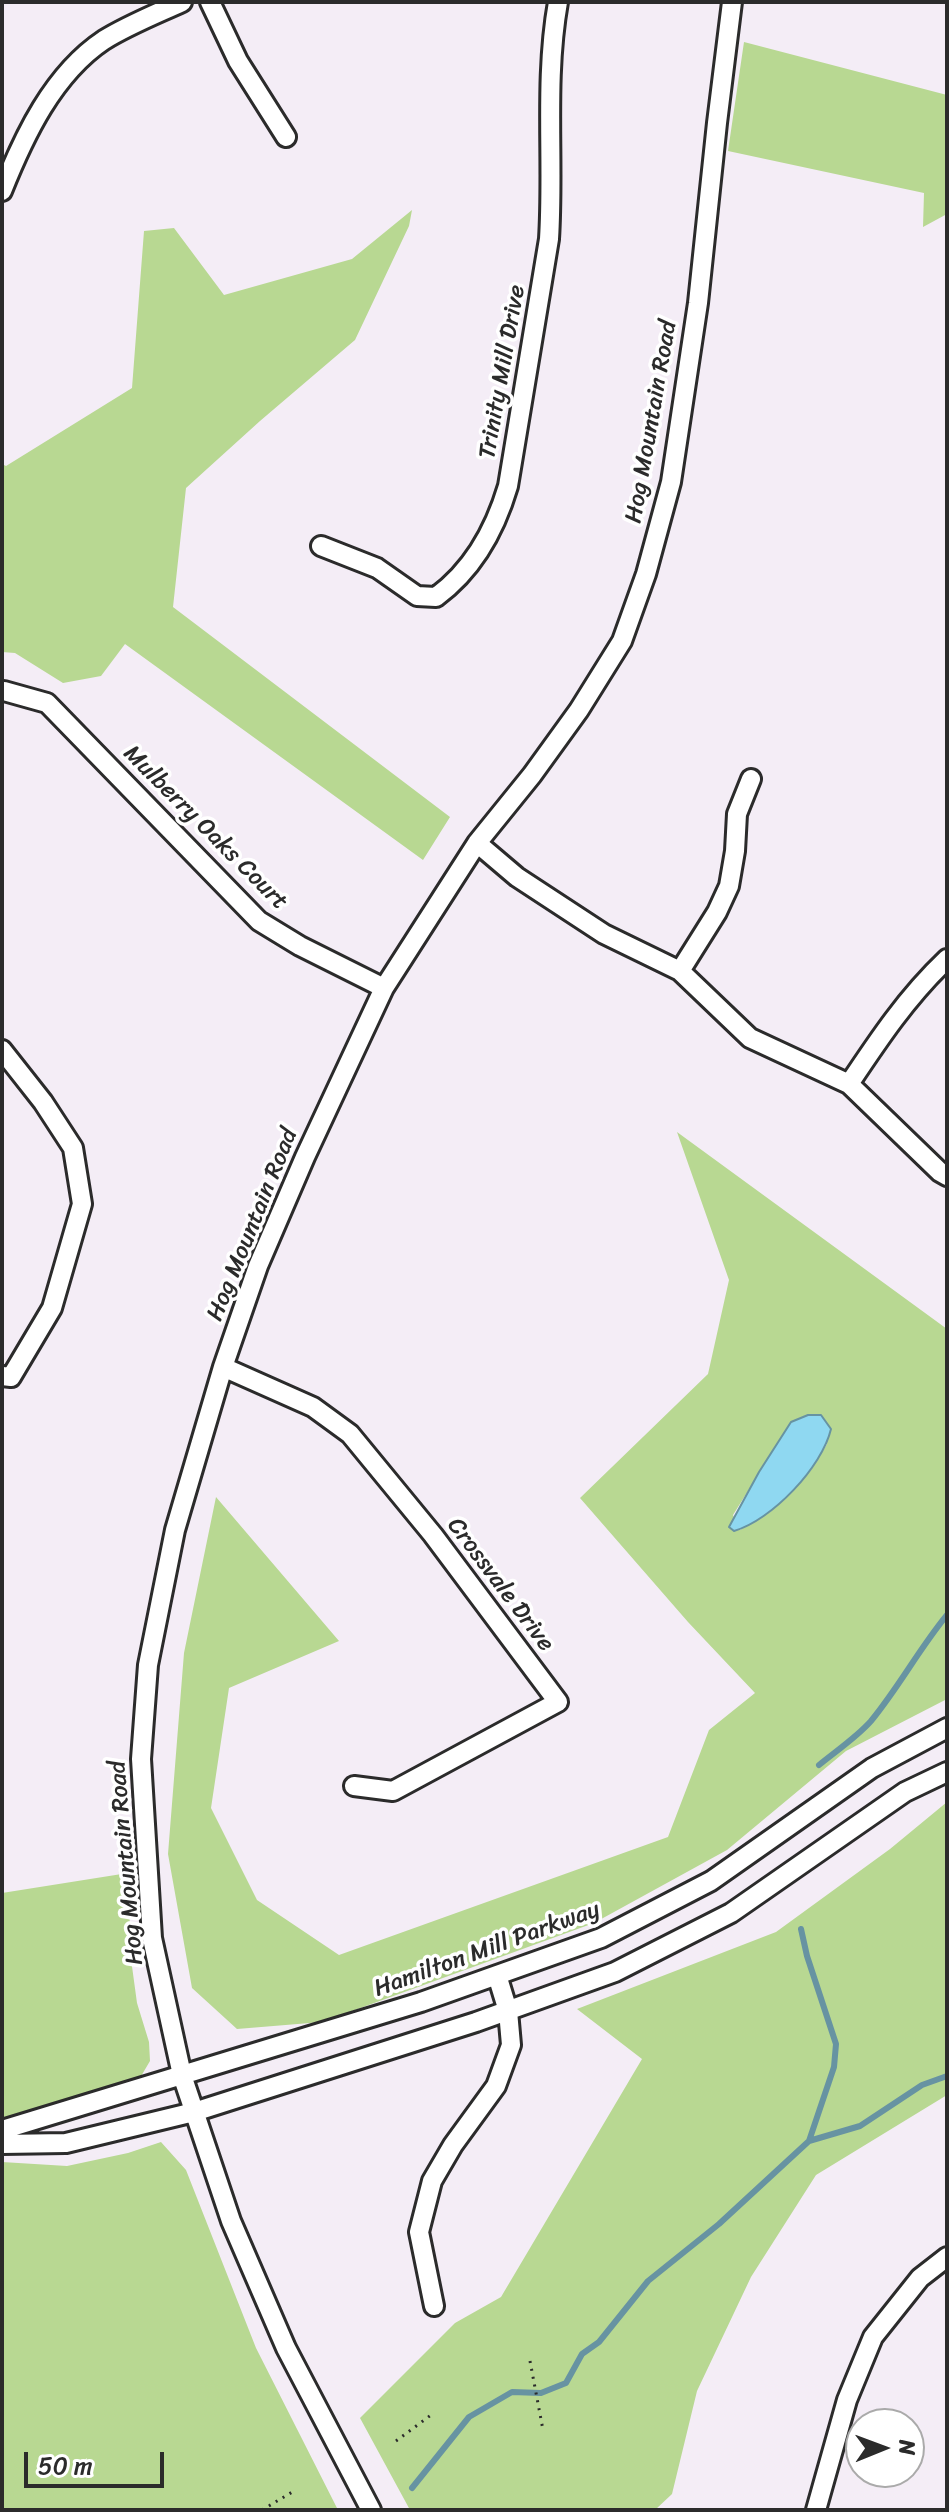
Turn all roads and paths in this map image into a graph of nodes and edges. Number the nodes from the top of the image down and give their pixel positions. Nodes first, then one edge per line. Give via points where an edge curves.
1 (182, 2) edge
2 (210, 2) edge
3 (558, 2) edge
4 (732, 2) edge
5 (286, 137) dead end
6 (2, 191) edge
7 (321, 546) dead end
8 (4, 691) dead end
9 (751, 779) dead end
10 (477, 843) junction
11 (947, 959) edge
12 (680, 971) junction
13 (384, 988) junction
14 (2, 1050) edge
15 (849, 1084) junction
16 (947, 1176) edge
17 (223, 1367) junction
18 (2, 1376) edge
19 (947, 1728) edge
20 (947, 1772) edge
21 (354, 1786) dead end
22 (497, 1975) junction
23 (508, 2011) junction
24 (182, 2075) junction
25 (194, 2112) junction
26 (2, 2130) edge
27 (2, 2144) edge
28 (947, 2257) edge
29 (434, 2306) dead end
30 (530, 2361) dead end
31 (431, 2415) dead end
32 (543, 2430) dead end
33 (396, 2441) dead end
34 (294, 2491) dead end
35 (262, 2510) edge
36 (371, 2510) edge
37 (816, 2510) edge

1 - 6 street via 103,41 66,76 29,131
2 - 5 street via 238,61
3 - 7 street, Trinity Mill Drive via 551,51 549,239 498,519 481,550 436,597 417,596 377,568
4 - 10 street, Hog Mountain Road via 676,452 646,574 622,641 586,699
8 - 13 street, Mulberry Oaks Court via 47,703 259,921
9 - 12 street via 737,814 729,886
10 - 12 street via 517,877 604,934
10 - 13 street, Hog Mountain Road
11 - 15 street via 919,985
12 - 15 street via 750,1038
13 - 17 street, Hog Mountain Road via 258,1266
14 - 18 street via 73,1148 82,1204 52,1308 11,1377
15 - 16 street
17 - 21 street, Crossvale Drive via 313,1407 350,1434 558,1702 393,1791
17 - 24 street, Hog Mountain Road via 175,1530 148,1665 141,1759 152,1938
19 - 22 street, Hamilton Mill Parkway via 872,1768 711,1881 601,1938
20 - 23 street via 905,1792 731,1913 615,1972
22 - 23 street
22 - 24 street, Hamilton Mill Parkway
23 - 25 street
23 - 29 street via 511,2045 496,2086 432,2181 419,2232
24 - 25 street, Hog Mountain Road
24 - 26 street, Hamilton Mill Parkway
25 - 27 street via 66,2143
25 - 36 street, Hog Mountain Road via 231,2221 286,2348
28 - 37 street via 920,2278 873,2337 847,2400
30 - 32 path
31 - 33 path
34 - 35 path

